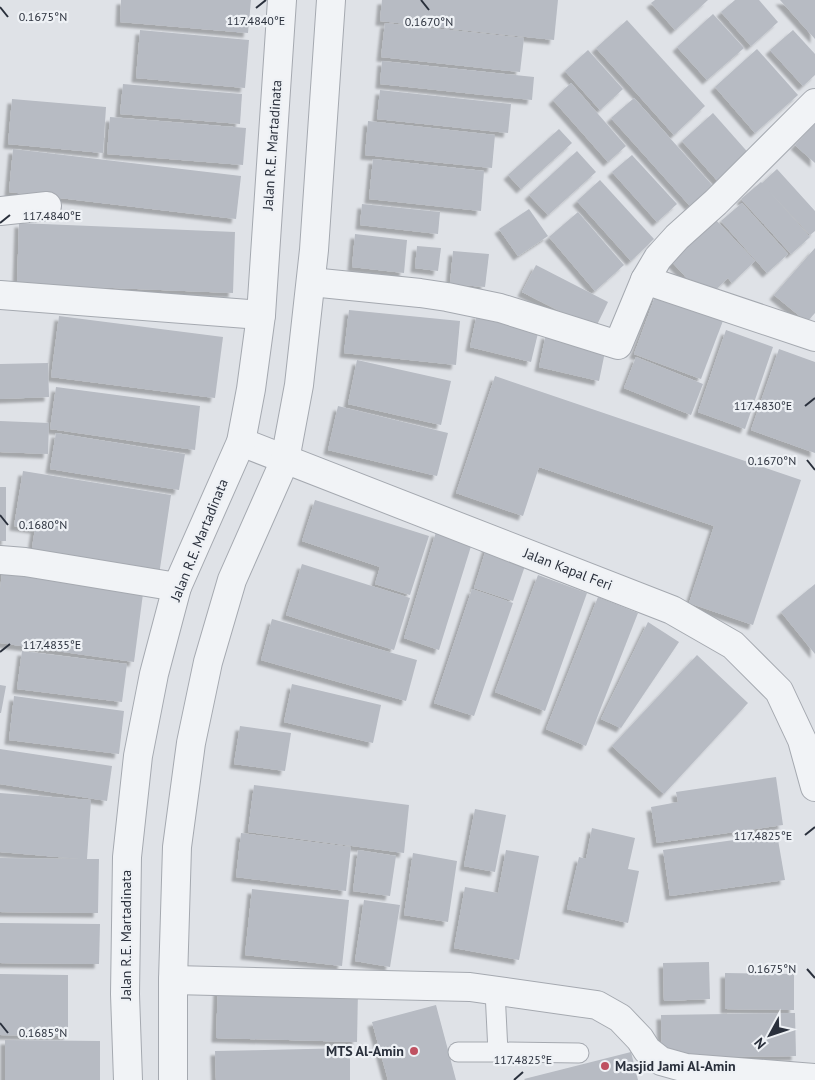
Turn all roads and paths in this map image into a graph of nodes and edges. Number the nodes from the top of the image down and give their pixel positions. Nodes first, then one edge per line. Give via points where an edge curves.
1 (282, 0) edge
2 (331, 0) edge
3 (815, 103) edge
4 (47, 206) dead end
5 (0, 211) edge
6 (645, 280) junction
7 (311, 282) junction
8 (0, 295) edge
9 (262, 316) junction
10 (815, 337) edge
11 (241, 442) junction
12 (285, 460) junction
13 (0, 560) edge
14 (177, 587) junction
15 (815, 788) edge
16 (172, 980) junction
17 (495, 991) junction
18 (458, 1052) dead end
19 (498, 1052) junction
20 (579, 1053) dead end
21 (815, 1078) edge
22 (128, 1080) edge
23 (173, 1080) edge

1 - 9 street, Jalan R.E. Martadinata
2 - 7 street
3 - 6 street via 677,237 658,258
4 - 5 street
6 - 7 street via 618,345 500,308 420,293
6 - 10 street
7 - 12 street via 299,384
8 - 9 street
9 - 11 street, Jalan R.E. Martadinata
11 - 12 street, Jalan Kapal Feri
11 - 14 street, Jalan R.E. Martadinata
12 - 15 street, Jalan Kapal Feri via 672,610 733,645 779,691 802,740
12 - 16 street via 232,580 208,662 191,743 177,847
13 - 14 street
14 - 22 street, Jalan R.E. Martadinata via 154,674 138,756 127,857 125,994
16 - 17 street via 470,987
16 - 23 street
17 - 19 lane
17 - 21 street via 598,1004 620,1018 661,1062 686,1068
18 - 19 lane
19 - 20 lane

